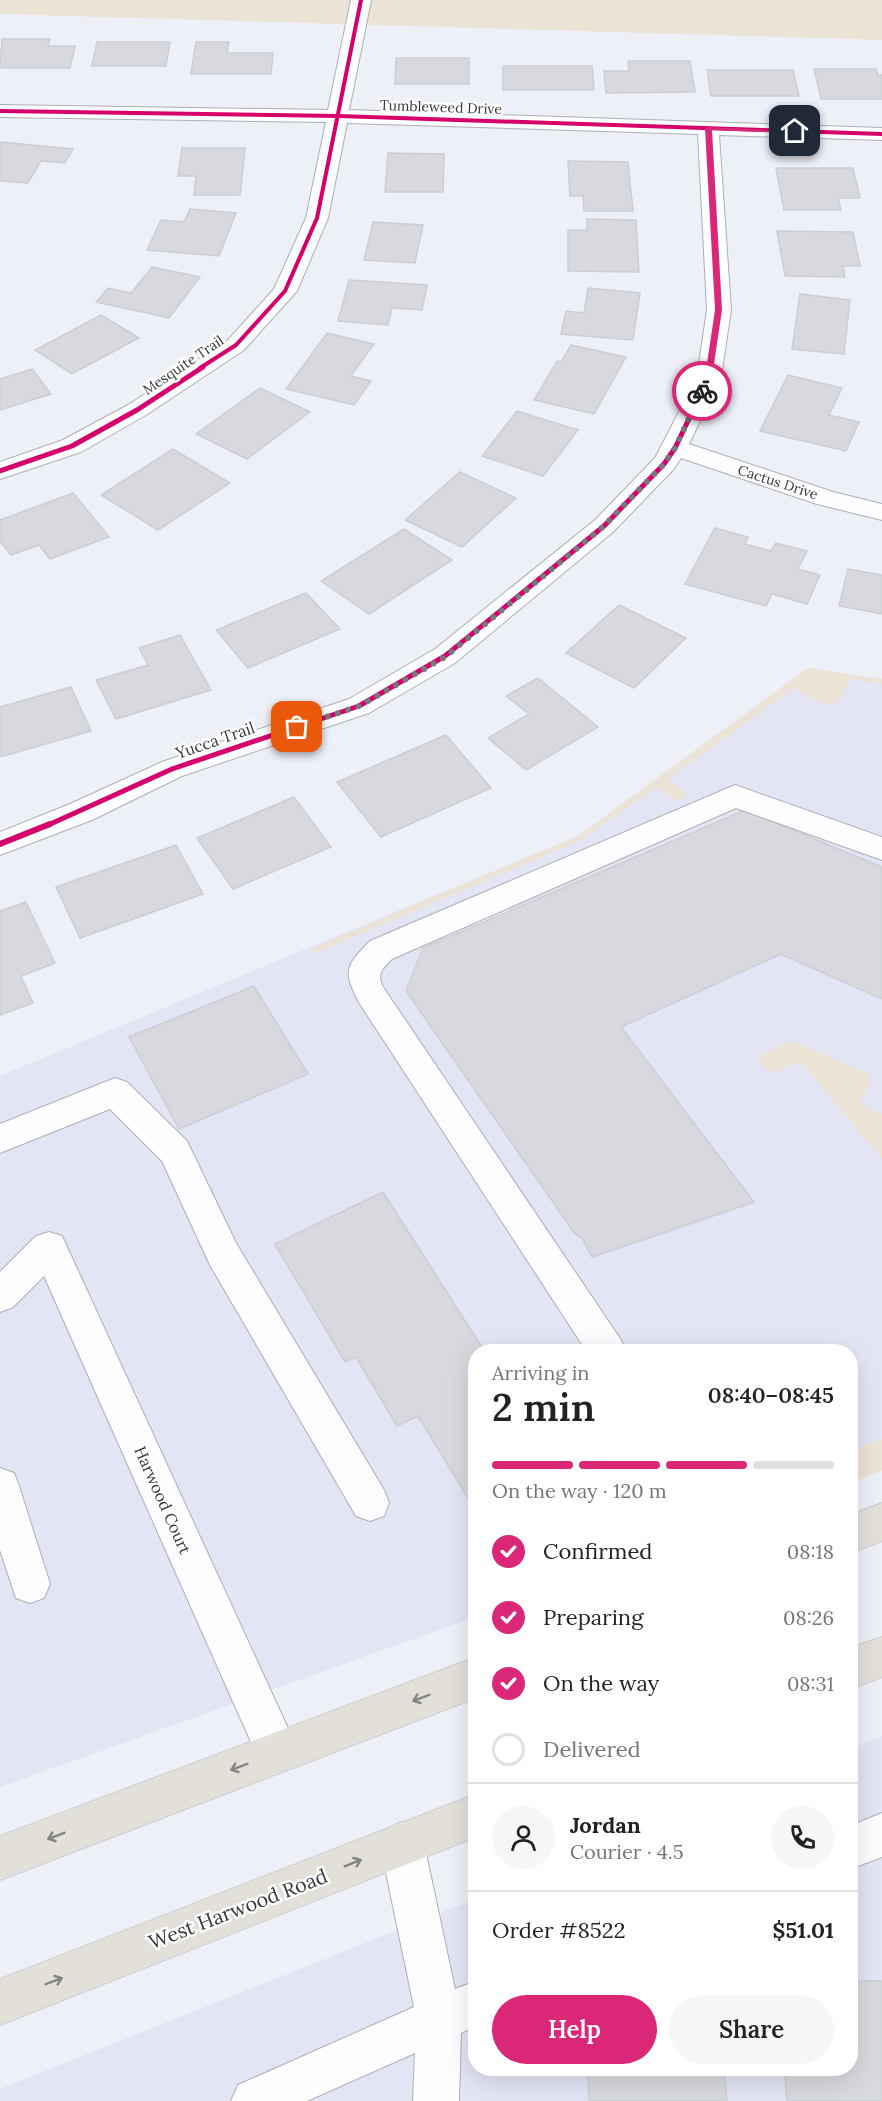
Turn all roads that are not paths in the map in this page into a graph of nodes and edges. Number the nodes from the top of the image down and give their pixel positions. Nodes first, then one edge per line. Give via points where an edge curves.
1 (361, 0) edge
2 (0, 111) edge
3 (339, 116) junction
4 (708, 128) junction
5 (882, 134) edge
6 (675, 448) junction
7 (0, 471) edge
8 (882, 512) edge
9 (0, 844) edge
10 (882, 849) edge
11 (0, 1139) edge
12 (0, 1296) edge
13 (603, 1344) edge
14 (0, 1486) edge
15 (370, 1503) dead end
16 (882, 1522) edge
17 (858, 1531) edge
18 (30, 1584) dead end
19 (882, 1657) edge
20 (858, 1666) edge
21 (468, 1680) edge
22 (277, 1752) junction
23 (468, 1818) edge
24 (882, 1835) edge
25 (402, 1844) junction
26 (858, 1845) edge
27 (0, 1858) edge
28 (0, 2002) edge
29 (457, 2010) edge
30 (254, 2101) edge
31 (436, 2101) edge

1 - 3 street, Mesquite Trail
2 - 3 street, Tumbleweed Drive
3 - 4 street, Tumbleweed Drive
3 - 7 street, Mesquite Trail via 317,219 285,291 236,345 137,410 72,446
4 - 5 street, Tumbleweed Drive
4 - 6 street, Yucca Trail via 719,310 709,377
6 - 8 street, Cactus Drive via 826,498
6 - 9 street, Yucca Trail via 604,526 445,657 359,706 172,770
10 - 13 street via 735,796 381,951 366,965 363,979 371,995
11 - 15 street via 115,1092 175,1151 223,1254
12 - 22 street, Harwood Court via 49,1247
14 - 18 street
16 - 17 main road
19 - 20 main road
21 -> 22 main road
22 -> 27 main road
23 - 25 main road, West Harwood Road
24 - 26 street
28 -> 25 main road, West Harwood Road
25 - 29 street
29 - 30 street
29 - 31 street

